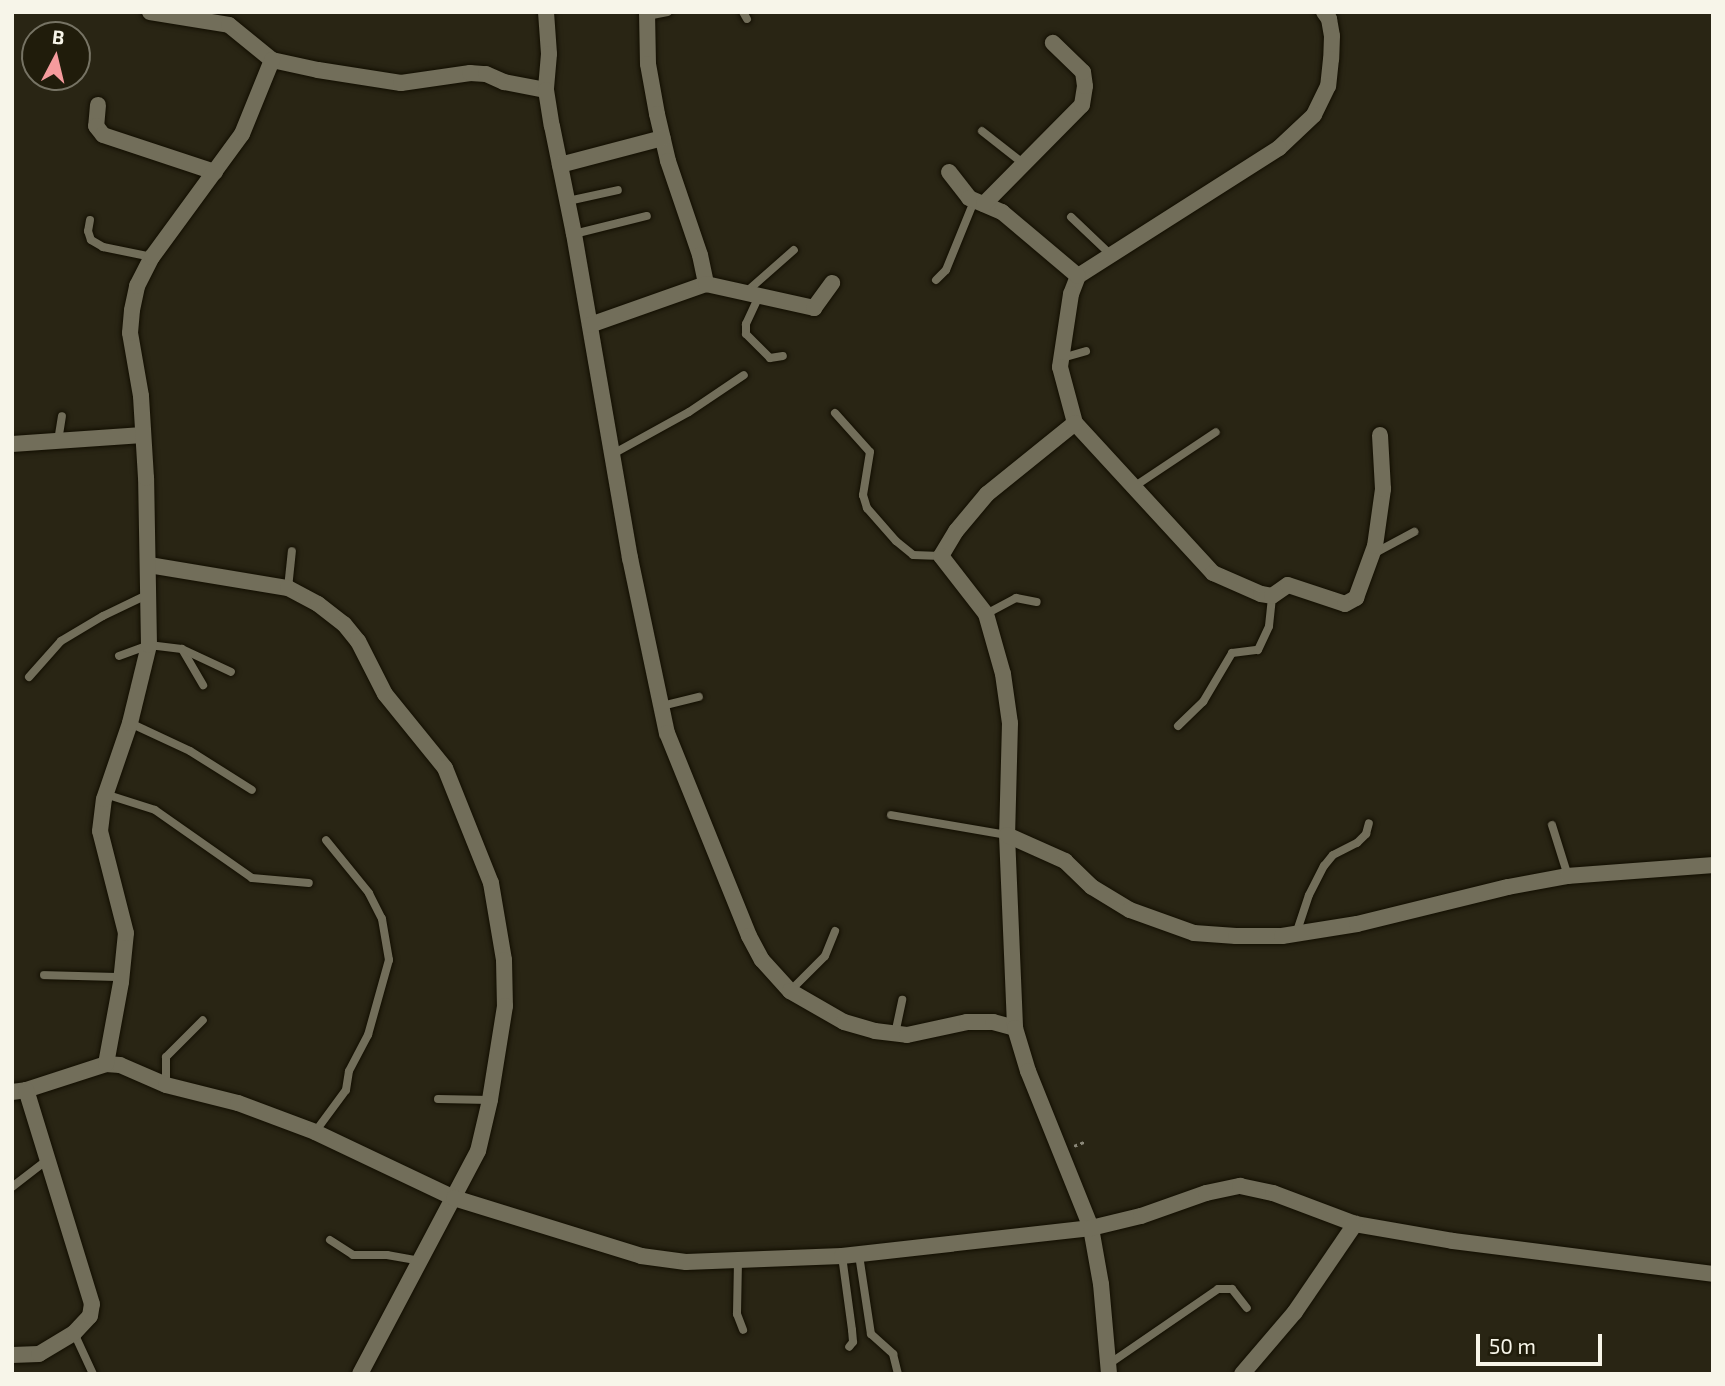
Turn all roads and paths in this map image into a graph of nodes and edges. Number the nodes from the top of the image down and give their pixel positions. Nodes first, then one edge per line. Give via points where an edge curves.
1 (150, 12) edge
2 (546, 12) edge
3 (668, 12) edge
4 (1324, 12) edge
5 (647, 14) edge
6 (228, 19) edge
7 (1053, 43) dead end
8 (272, 60) junction
9 (546, 90) junction
10 (98, 105) dead end
11 (982, 131) dead end
12 (663, 138) junction
13 (1024, 164) junction
14 (561, 165) junction
15 (215, 172) junction
16 (949, 172) dead end
17 (618, 190) dead end
18 (568, 201) junction
19 (979, 202) junction
20 (647, 216) dead end
21 (1071, 217) dead end
22 (90, 220) dead end
23 (574, 234) junction
24 (794, 250) dead end
25 (1111, 255) junction
26 (152, 257) junction
27 (1078, 276) junction
28 (936, 280) dead end
29 (832, 283) dead end
30 (706, 284) junction
31 (752, 295) junction
32 (590, 325) junction
33 (1086, 351) dead end
34 (783, 356) dead end
35 (1059, 358) junction
36 (744, 375) dead end
37 (835, 413) dead end
38 (62, 416) dead end
39 (1075, 423) junction
40 (1216, 432) dead end
41 (143, 435) junction
42 (1380, 435) dead end
43 (58, 441) junction
44 (12, 444) edge
45 (611, 455) junction
46 (1135, 486) junction
47 (1414, 532) dead end
48 (292, 551) dead end
49 (1373, 554) junction
50 (940, 556) junction
51 (149, 565) junction
52 (288, 588) junction
53 (149, 594) junction
54 (1272, 596) junction
55 (1037, 602) dead end
56 (986, 614) junction
57 (149, 645) junction
58 (182, 649) junction
59 (119, 656) dead end
60 (231, 672) dead end
61 (29, 677) dead end
62 (203, 685) dead end
63 (699, 697) dead end
64 (662, 706) junction
65 (130, 723) junction
66 (1178, 726) dead end
67 (252, 790) dead end
68 (105, 794) junction
69 (891, 815) dead end
70 (1369, 823) dead end
71 (1552, 825) dead end
72 (1007, 835) junction
73 (326, 840) dead end
74 (1713, 865) edge
75 (1568, 876) junction
76 (309, 883) dead end
77 (835, 931) dead end
78 (1296, 934) junction
79 (44, 975) dead end
80 (122, 977) junction
81 (790, 991) junction
82 (902, 1000) dead end
83 (203, 1020) dead end
84 (1015, 1028) junction
85 (895, 1034) junction
86 (106, 1064) junction
87 (166, 1085) junction
88 (19, 1091) edge
89 (438, 1099) dead end
90 (490, 1100) junction
91 (315, 1132) junction
92 (47, 1160) junction
93 (12, 1187) edge
94 (454, 1198) junction
95 (1355, 1224) junction
96 (1091, 1228) junction
97 (330, 1240) dead end
98 (851, 1256) junction
99 (421, 1261) junction
100 (738, 1261) junction
101 (1713, 1274) edge
102 (1247, 1308) dead end
103 (743, 1330) dead end
104 (74, 1333) junction
105 (849, 1348) dead end
106 (12, 1355) edge
107 (1109, 1369) edge
108 (93, 1374) edge
109 (360, 1374) edge
110 (898, 1374) edge
111 (1242, 1374) edge

1 - 6 street
2 - 9 street
3 - 5 lane
4 - 25 street via 1332,36 1331,60 1328,86 1314,115 1279,148
5 - 12 street via 648,64
6 - 8 street
7 - 13 street via 1083,72 1084,96 1077,112
8 - 9 street via 375,81 401,83 470,73
8 - 15 street via 242,134
9 - 14 street
10 - 15 street via 96,126 103,135
11 - 13 lane
12 - 14 street
12 - 30 street
13 - 19 street
14 - 18 street
15 - 26 street
16 - 19 street
17 - 18 lane
18 - 23 street
19 - 27 street via 1002,212
19 - 28 lane via 946,270
20 - 23 lane
21 - 25 lane
22 - 26 lane via 92,240 103,247
23 - 32 street
24 - 31 lane
25 - 27 street
26 - 41 street via 137,286 130,333
27 - 35 street
29 - 31 street via 814,308
30 - 31 street
30 - 32 street
31 - 34 lane via 746,334 770,358
32 - 45 street
33 - 35 lane
35 - 39 street
36 - 45 lane via 697,408
37 - 50 lane via 870,452 863,495 867,508 914,555
38 - 43 lane
39 - 46 street
39 - 50 street via 987,494
40 - 46 lane
41 - 43 street
41 - 51 street
42 - 49 street via 1383,489
43 - 44 street
45 - 64 street
46 - 54 street via 1213,573
47 - 49 lane
48 - 52 lane
49 - 54 street via 1351,604 1297,586 1287,585
50 - 56 street
51 - 52 street
51 - 53 street
52 - 90 street via 318,604 358,641 386,694 444,768 466,815 491,883 506,980
53 - 57 street
53 - 61 lane via 61,641
54 - 66 lane via 1269,626 1258,650 1232,653 1203,702
55 - 56 lane via 1016,598
56 - 72 street via 1003,674 1010,723
57 - 58 lane
57 - 59 lane
57 - 65 street
58 - 60 lane
58 - 62 lane
63 - 64 lane
64 - 81 street via 667,733 749,936 762,960
65 - 67 lane via 190,751
65 - 68 street
68 - 76 lane via 155,810 253,878
68 - 80 street via 100,831 125,925
69 - 72 lane
70 - 78 lane via 1357,843 1333,855 1324,866
71 - 75 lane
72 - 78 street via 1065,861 1091,887 1161,924 1194,933
72 - 84 street
73 - 91 lane via 369,893 382,919 389,960 368,1035 349,1071 346,1090
74 - 75 street
75 - 78 street
77 - 81 lane via 825,956
79 - 80 lane
80 - 86 street
81 - 85 street via 844,1022
82 - 85 lane
83 - 87 lane via 166,1057
84 - 85 street via 967,1022
84 - 96 street
86 - 87 street via 120,1065
86 - 88 street
87 - 91 street via 238,1103
88 - 92 street
89 - 90 lane
90 - 94 street via 478,1151
91 - 94 street
92 - 93 lane
92 - 104 street via 92,1304 90,1316
94 - 99 street
94 - 100 street via 641,1256 685,1262
95 - 96 street via 1273,1193 1240,1186
95 - 101 street
95 - 111 street via 1295,1312
96 - 98 street
96 - 107 street
97 - 99 lane via 353,1255
98 - 100 street
98 - 105 lane via 853,1342
98 - 110 lane via 871,1334 893,1354
99 - 109 street
100 - 103 lane via 737,1314
102 - 107 lane via 1233,1289 1218,1289
104 - 106 street via 39,1354
104 - 108 lane

